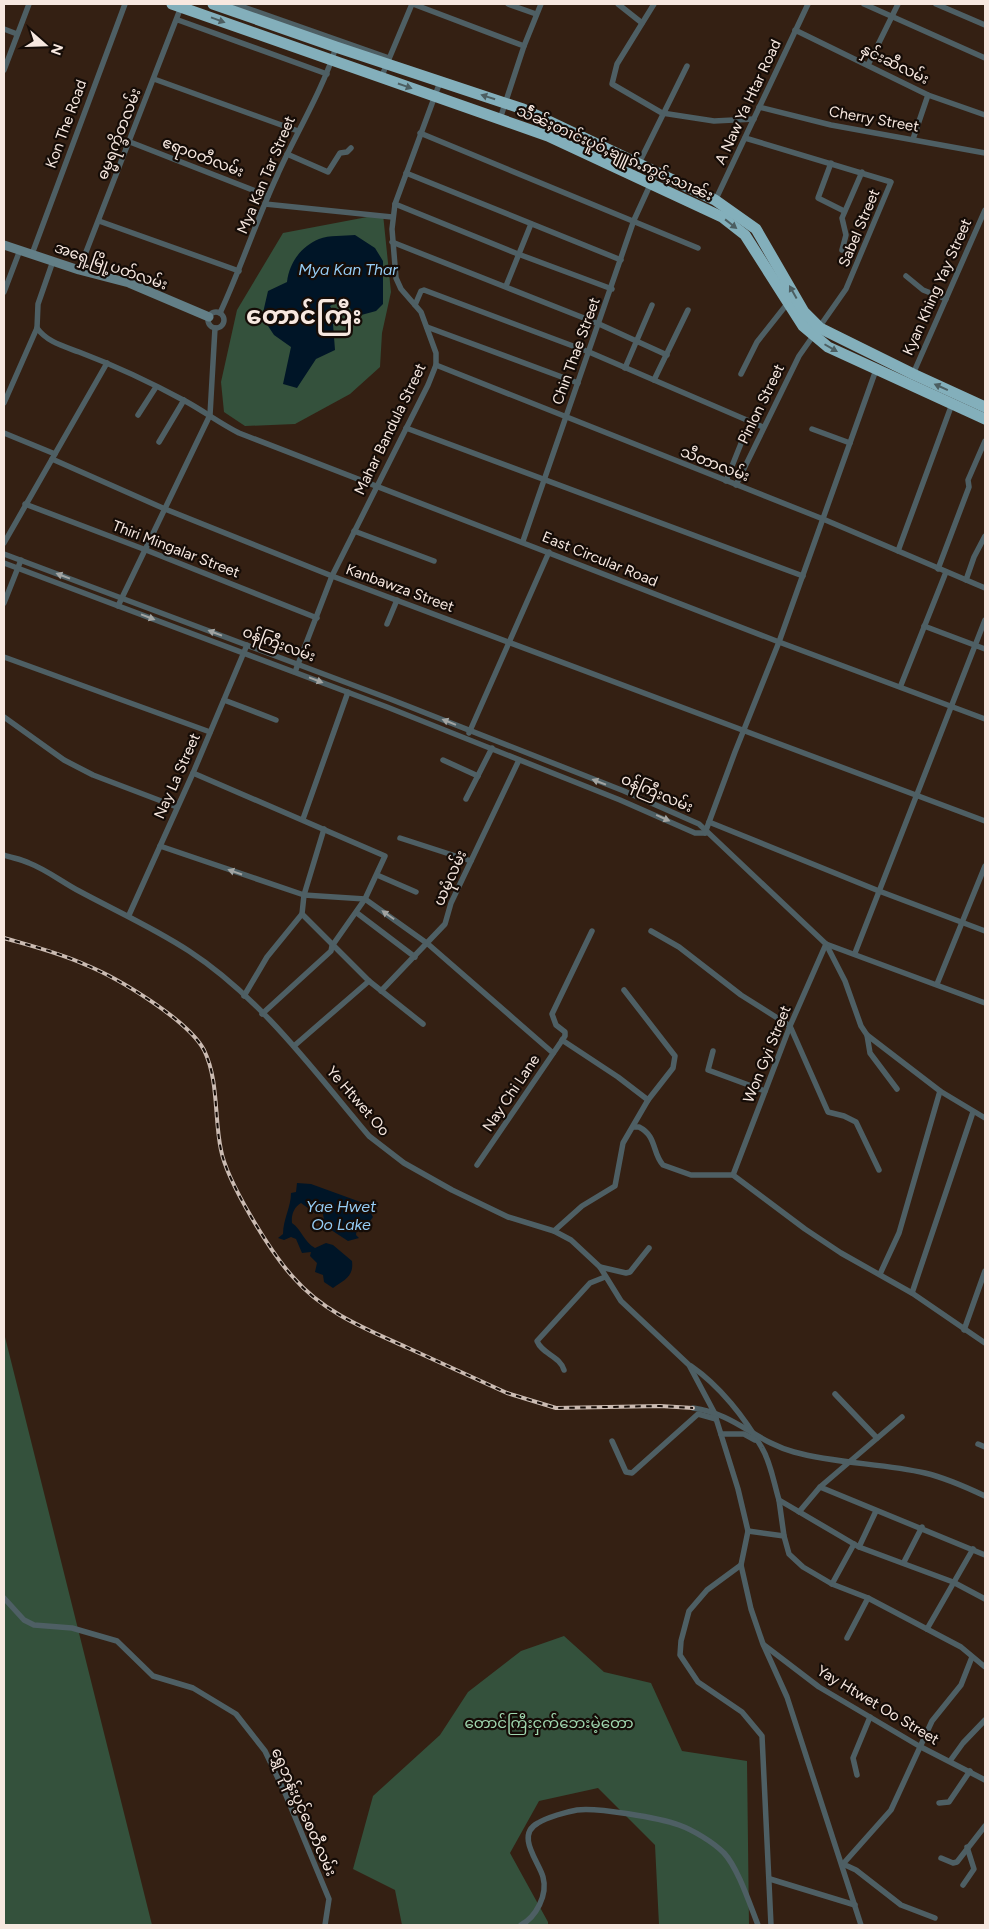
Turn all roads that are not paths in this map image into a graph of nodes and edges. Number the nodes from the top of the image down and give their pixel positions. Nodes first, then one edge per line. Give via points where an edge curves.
1 (29, 4) edge
2 (125, 4) edge
3 (213, 4) edge
4 (235, 4) edge
5 (412, 4) edge
6 (508, 4) edge
7 (541, 4) edge
8 (618, 4) edge
9 (654, 4) edge
10 (808, 4) edge
11 (864, 4) edge
12 (898, 4) edge
13 (936, 4) edge
14 (177, 5) edge
15 (536, 14) junction
16 (892, 17) junction
17 (178, 20) junction
18 (642, 23) junction
19 (985, 25) edge
20 (4, 29) edge
21 (796, 30) junction
22 (17, 34) junction
23 (524, 46) junction
24 (336, 47) junction
25 (985, 58) edge
26 (332, 60) junction
27 (388, 61) junction
28 (868, 65) junction
29 (687, 66) dead end
30 (4, 70) edge
31 (327, 74) junction
32 (381, 78) junction
33 (154, 80) junction
34 (440, 82) junction
35 (928, 95) junction
36 (435, 96) junction
37 (506, 103) junction
38 (759, 107) junction
39 (662, 114) junction
40 (985, 115) edge
41 (754, 119) junction
42 (500, 120) junction
43 (298, 131) junction
44 (420, 133) junction
45 (745, 138) junction
46 (913, 139) junction
47 (130, 142) junction
48 (351, 148) dead end
49 (287, 154) junction
50 (985, 154) edge
51 (831, 163) junction
52 (639, 164) junction
53 (862, 172) junction
54 (406, 173) junction
55 (653, 177) junction
56 (268, 196) junction
57 (265, 204) junction
58 (395, 204) junction
59 (712, 206) junction
60 (985, 210) edge
61 (844, 211) junction
62 (392, 217) junction
63 (634, 220) junction
64 (99, 221) junction
65 (530, 224) junction
66 (392, 242) junction
67 (4, 245) edge
68 (698, 248) dead end
69 (20, 250) junction
70 (842, 250) dead end
71 (32, 254) junction
72 (518, 254) junction
73 (621, 260) junction
74 (53, 261) junction
75 (79, 270) junction
76 (240, 272) junction
77 (906, 276) dead end
78 (506, 286) junction
79 (612, 289) junction
80 (4, 292) edge
81 (946, 299) junction
82 (787, 304) junction
83 (415, 305) junction
84 (652, 305) dead end
85 (688, 310) dead end
86 (220, 314) junction
87 (209, 317) junction
88 (599, 324) junction
89 (427, 327) junction
90 (37, 328) junction
91 (215, 328) junction
92 (816, 331) junction
93 (637, 340) junction
94 (589, 352) junction
95 (667, 355) junction
96 (881, 359) junction
97 (107, 363) junction
98 (436, 365) junction
99 (625, 368) junction
100 (875, 370) junction
101 (741, 374) dead end
102 (912, 374) junction
103 (654, 380) junction
104 (578, 383) junction
105 (156, 387) junction
106 (184, 400) junction
107 (4, 403) edge
108 (952, 404) junction
109 (985, 406) edge
110 (138, 415) dead end
111 (210, 415) junction
112 (565, 418) junction
113 (985, 419) edge
114 (763, 427) junction
115 (406, 428) junction
116 (812, 429) dead end
117 (4, 433) edge
118 (985, 441) edge
119 (159, 442) dead end
120 (742, 442) dead end
121 (850, 443) junction
122 (54, 456) junction
123 (543, 479) junction
124 (726, 481) junction
125 (378, 485) junction
126 (736, 485) junction
127 (25, 504) junction
128 (165, 509) junction
129 (823, 519) junction
130 (354, 531) junction
131 (985, 536) edge
132 (523, 541) junction
133 (4, 542) edge
134 (146, 550) junction
135 (898, 551) junction
136 (549, 552) junction
137 (4, 554) edge
138 (21, 560) junction
139 (434, 561) dead end
140 (4, 564) edge
141 (18, 568) junction
142 (938, 569) junction
143 (946, 572) junction
144 (332, 576) junction
145 (803, 576) junction
146 (966, 580) junction
147 (985, 588) edge
148 (122, 598) junction
149 (397, 600) junction
150 (4, 603) edge
151 (118, 606) junction
152 (317, 618) junction
153 (985, 620) edge
154 (388, 624) dead end
155 (924, 626) junction
156 (509, 641) junction
157 (779, 642) junction
158 (247, 645) junction
159 (974, 645) junction
160 (985, 649) edge
161 (244, 654) junction
162 (4, 656) edge
163 (298, 664) junction
164 (295, 672) junction
165 (901, 685) junction
166 (348, 692) junction
167 (224, 700) junction
168 (952, 706) junction
169 (4, 717) edge
170 (985, 718) edge
171 (276, 720) dead end
172 (470, 730) junction
173 (743, 731) junction
174 (210, 732) junction
175 (467, 739) junction
176 (492, 748) junction
177 (443, 760) dead end
178 (519, 760) junction
179 (193, 773) junction
180 (478, 776) junction
181 (918, 795) junction
182 (466, 799) dead end
183 (177, 807) junction
184 (303, 819) junction
185 (985, 820) edge
186 (709, 822) junction
187 (324, 829) junction
188 (705, 833) junction
189 (400, 838) dead end
190 (160, 846) junction
191 (4, 855) edge
192 (472, 861) junction
193 (985, 866) edge
194 (378, 875) junction
195 (879, 891) junction
196 (416, 892) dead end
197 (304, 895) junction
198 (366, 899) junction
199 (357, 912) junction
200 (302, 914) junction
201 (129, 915) junction
202 (962, 922) junction
203 (592, 931) dead end
204 (651, 931) dead end
205 (985, 931) edge
206 (428, 944) junction
207 (826, 944) junction
208 (332, 946) junction
209 (855, 953) junction
210 (415, 957) junction
211 (369, 981) junction
212 (937, 984) junction
213 (624, 990) dead end
214 (381, 991) junction
215 (244, 996) junction
216 (985, 1003) edge
217 (262, 1014) junction
218 (422, 1024) dead end
219 (790, 1026) junction
220 (867, 1036) junction
221 (562, 1040) junction
222 (294, 1046) junction
223 (713, 1052) dead end
224 (553, 1053) junction
225 (897, 1088) dead end
226 (765, 1091) junction
227 (940, 1091) junction
228 (648, 1100) junction
229 (974, 1112) junction
230 (985, 1118) edge
231 (633, 1127) junction
232 (477, 1166) dead end
233 (879, 1170) dead end
234 (733, 1175) junction
235 (554, 1230) junction
236 (649, 1248) dead end
237 (600, 1266) junction
238 (985, 1271) edge
239 (880, 1274) junction
240 (605, 1277) junction
241 (912, 1293) junction
242 (964, 1330) junction
243 (985, 1343) edge
244 (689, 1365) junction
245 (564, 1370) dead end
246 (835, 1394) dead end
247 (693, 1408) dead end
248 (715, 1415) junction
249 (902, 1417) dead end
250 (753, 1432) junction
251 (721, 1434) junction
252 (877, 1438) junction
253 (755, 1440) junction
254 (612, 1441) dead end
255 (978, 1444) dead end
256 (985, 1447) edge
257 (850, 1463) junction
258 (820, 1487) junction
259 (985, 1496) edge
260 (779, 1500) junction
261 (876, 1511) junction
262 (798, 1512) junction
263 (922, 1527) junction
264 (748, 1531) junction
265 (784, 1536) junction
266 (857, 1545) junction
267 (973, 1549) junction
268 (985, 1555) edge
269 (904, 1562) junction
270 (741, 1565) junction
271 (953, 1582) junction
272 (832, 1584) junction
273 (4, 1598) edge
274 (868, 1598) junction
275 (985, 1598) edge
276 (927, 1629) junction
277 (847, 1638) dead end
278 (763, 1644) junction
279 (972, 1657) junction
280 (985, 1667) edge
281 (870, 1717) junction
282 (985, 1720) edge
283 (919, 1746) junction
284 (950, 1761) junction
285 (970, 1771) junction
286 (857, 1775) dead end
287 (985, 1780) edge
288 (939, 1803) dead end
289 (985, 1826) edge
290 (967, 1847) junction
291 (942, 1858) dead end
292 (843, 1864) junction
293 (770, 1879) junction
294 (963, 1885) dead end
295 (855, 1905) junction
296 (935, 1918) dead end
297 (325, 1925) edge
298 (521, 1925) edge
299 (758, 1925) edge
300 (772, 1925) edge
301 (861, 1925) edge

1 - 22 street
2 - 71 street, Kon The Road
3 - 24 highway, သဵႅၼ်ႈတၢင်းပူဝ်ႇၶျူၵ်ႉဢွင်ႇသၢၼ်း
4 - 27 street
5 - 23 street
5 - 27 street
6 - 15 street
7 - 15 street
8 - 18 street
9 - 18 street
10 - 21 street, A Naw Ya Htar Road
11 - 16 street
12 - 16 street
13 - 19 street
14 - 17 street, ဓမ္မရက္ခိတလမ်း
14 -> 26 highway, သဵႅၼ်ႈတၢင်းပူဝ်ႇၶျူၵ်ႉဢွင်ႇသၢၼ်း
15 - 23 street
16 - 25 street
16 - 28 street
17 - 31 street
17 - 33 street, ဓမ္မရက္ခိတလမ်း
18 - 39 street via 617,64 612,84
20 - 22 street
21 - 28 street, နှင်းဆီလမ်း
21 - 38 street, A Naw Ya Htar Road
22 - 30 street
23 - 37 street
24 - 26 street, Mya Kan Tar Street
24 - 27 highway, သဵႅၼ်ႈတၢင်းပူဝ်ႇၶျူၵ်ႉဢွင်ႇသၢၼ်း
26 - 31 street, Mya Kan Tar Street
26 - 32 highway, သဵႅၼ်ႈတၢင်းပူဝ်ႇၶျူၵ်ႉဢွင်ႇသၢၼ်း
27 - 32 street
27 - 34 highway, သဵႅၼ်ႈတၢင်းပူဝ်ႇၶျူၵ်ႉဢွင်ႇသၢၼ်း
28 - 35 street, နှင်းဆီလမ်း
29 - 39 street
31 - 43 street, Mya Kan Tar Street
32 -> 36 highway, သဵႅၼ်ႈတၢင်းပူဝ်ႇၶျူၵ်ႉဢွင်ႇသၢၼ်း
33 - 43 street
33 - 47 street, ဓမ္မရက္ခိတလမ်း
34 - 36 street, Mahar Bandula Street
37 -> 34 highway, သဵႅၼ်ႈတၢင်းပူဝ်ႇၶျူၵ်ႉဢွင်ႇသၢၼ်း
35 - 40 street, နှင်းဆီလမ်း
35 - 46 street
36 - 42 highway, သဵႅၼ်ႈတၢင်းပူဝ်ႇၶျူၵ်ႉဢွင်ႇသၢၼ်း
36 - 44 street, Mahar Bandula Street
37 - 42 street
37 - 52 highway, သဵႅၼ်ႈတၢင်းပူဝ်ႇၶျူၵ်ႉဢွင်ႇသၢၼ်း
38 - 41 street, A Naw Ya Htar Road
38 - 46 street, Cherry Street via 831,125
39 - 41 street via 714,121
39 - 52 street
41 - 45 street, A Naw Ya Htar Road
42 - 55 highway, သဵႅၼ်ႈတၢင်းပူဝ်ႇၶျူၵ်ႉဢွင်ႇသၢၼ်း
43 - 49 street, Mya Kan Tar Street
44 - 54 street, Mahar Bandula Street
44 - 63 street
45 - 51 street, Sabel Street
45 - 59 street, A Naw Ya Htar Road
46 - 50 street, Cherry Street
47 - 56 street, ဧရာဝတီလမ်း
47 - 64 street, ဓမ္မရက္ခိတလမ်း
48 - 49 street via 340,153 328,172
49 - 56 street, Mya Kan Tar Street
51 - 53 street, Sabel Street
51 - 61 street via 818,198
52 - 55 highway, သဵႅၼ်ႈတၢင်းပူဝ်ႇၶျူၵ်ႉဢွင်ႇသၢၼ်း
53 - 61 street
53 - 92 street, Sabel Street via 887,179 891,182 890,188 846,289
54 - 58 street, Mahar Bandula Street
54 - 65 street
55 - 59 highway, သဵႅၼ်ႈတၢင်းပူဝ်ႇၶျူၵ်ႉဢွင်ႇသၢၼ်း
55 - 63 street, Chin Thae Street
56 - 57 street, Mya Kan Tar Street
57 - 62 street
57 - 76 street, Mya Kan Tar Street
58 - 62 street, Mahar Bandula Street
58 - 72 street
59 -> 82 highway, သဵႅၼ်ႈတၢင်းပူဝ်ႇၶျူၵ်ႉဢွင်ႇသၢၼ်း via 745,235
92 -> 59 highway, သဵႅၼ်ႈတၢင်းပူဝ်ႇၶျူၵ်ႉဢွင်ႇသၢၼ်း via 756,229
60 - 81 street, Kyan Khing Yay Street
61 - 70 street via 842,226 846,235
62 - 66 street, Mahar Bandula Street
63 - 68 street
63 - 73 street, Chin Thae Street
64 - 75 street, ဓမ္မရက္ခိတလမ်း
64 - 76 street
65 - 72 street
65 - 73 street
66 - 78 street
66 - 83 street, Mahar Bandula Street via 396,278
67 - 69 street, အရှေ့မြို့ပတ်လမ်း
69 - 71 street, အရှေ့မြို့ပတ်လမ်း
69 - 80 street
71 - 74 street, အရှေ့မြို့ပတ်လမ်း
72 - 78 street
72 - 79 street
73 - 79 street, Chin Thae Street
74 - 75 street, အရှေ့မြို့ပတ်လမ်း
74 - 90 street via 38,304
75 - 87 street, အရှေ့မြို့ပတ်လမ်း via 129,283
76 - 86 street, Mya Kan Tar Street
77 - 81 street via 923,290
78 - 88 street
79 - 88 street, Chin Thae Street
81 - 102 street, Kyan Khing Yay Street
82 - 92 highway, သဵႅၼ်ႈတၢင်းပူဝ်ႇၶျူၵ်ႉဢွင်ႇသၢၼ်း via 803,326
82 - 101 street via 757,342
83 - 89 street, Mahar Bandula Street
83 - 94 street via 424,290
84 - 93 street
85 - 95 street
86 - 87 street via 212,313
86 - 91 street, Mya Kan Tar Street via 223,322
87 - 91 street via 209,324
88 - 93 street
88 - 94 street, Chin Thae Street
89 - 98 street, Mahar Bandula Street via 436,353
89 - 104 street
90 - 97 street, East Circular Road via 43,336
90 - 107 street
91 - 111 street, Mya Kan Tar Street
92 - 96 highway, သဵႅၼ်ႈတၢင်းပူဝ်ႇၶျူၵ်ႉဢွင်ႇသၢၼ်း
92 -> 100 highway, သဵႅၼ်ႈတၢင်းပူဝ်ႇၶျူၵ်ႉဢွင်ႇသၢၼ်း via 828,347
92 - 114 street, Pinlon Street via 799,356
93 - 95 street
93 - 99 street
94 - 99 street
94 - 104 street, Chin Thae Street
95 - 103 street
96 - 100 street
96 - 102 highway, သဵႅၼ်ႈတၢင်းပူဝ်ႇၶျူၵ်ႉဢွင်ႇသၢၼ်း
97 - 105 street, East Circular Road
97 - 122 street
98 - 112 street, သီတာလမ်း
98 - 115 street, Mahar Bandula Street
99 - 103 street
100 - 108 highway, သဵႅၼ်ႈတၢင်းပူဝ်ႇၶျူၵ်ႉဢွင်ႇသၢၼ်း
100 - 121 street
109 -> 102 highway, သဵႅၼ်ႈတၢင်းပူဝ်ႇၶျူၵ်ႉဢွင်ႇသၢၼ်း
103 - 114 street
104 - 112 street, Chin Thae Street
105 - 106 street, East Circular Road
105 - 110 street
106 - 111 street, East Circular Road
106 - 119 street
108 - 113 highway, သဵႅၼ်ႈတၢင်းပူဝ်ႇၶျူၵ်ႉဢွင်ႇသၢၼ်း
108 - 135 street
111 - 125 street, East Circular Road via 223,425
111 - 128 street, Mya Kan Tar Street
112 - 123 street, Chin Thae Street
112 - 124 street, သီတာလမ်း
114 - 126 street, Pinlon Street
115 - 123 street
115 - 125 street, Mahar Bandula Street
116 - 121 street
117 - 122 street, Kanbawza Street
118 - 142 street via 968,480
120 - 124 street
121 - 129 street
122 - 127 street
122 - 128 street, Kanbawza Street
123 - 132 street, Chin Thae Street
123 - 145 street
124 - 126 street, သီတာလမ်း
125 - 130 street, Mahar Bandula Street
125 - 132 street, East Circular Road
126 - 129 street, သီတာလမ်း
127 - 133 street
127 - 134 street, Thiri Mingalar Street
128 - 134 street, Mya Kan Tar Street
128 - 144 street, Kanbawza Street
129 - 135 street, သီတာလမ်း
129 - 145 street
130 - 139 street
130 - 144 street, Mahar Bandula Street
131 - 146 street
132 - 136 street, East Circular Road
134 - 148 street, Mya Kan Tar Street
134 - 152 street, Thiri Mingalar Street
135 - 142 street, သီတာလမ်း
136 - 156 street
136 - 157 street, East Circular Road
137 - 138 street, ဝန်ကြီးလမ်း
138 - 141 street
148 -> 138 street, ဝန်ကြီးလမ်း
140 - 141 street, ဝန်ကြီးလမ်း
141 - 150 street
141 - 151 street, ဝန်ကြီးလမ်း
142 - 143 street, သီတာလမ်း
143 - 146 street, သီတာလမ်း
143 - 155 street
144 - 149 street, Kanbawza Street
144 - 152 street, Mahar Bandula Street
145 - 157 street
146 - 147 street, သီတာလမ်း
148 - 151 street, Mya Kan Tar Street
158 -> 148 street, ဝန်ကြီးလမ်း
149 - 154 street
149 - 156 street, Kanbawza Street
151 -> 161 street, ဝန်ကြီးလမ်း
152 - 163 street, Mahar Bandula Street
153 - 159 street
155 - 159 street
155 - 165 street
156 - 172 street
156 - 173 street, Kanbawza Street
157 - 165 street, East Circular Road
157 - 173 street
158 - 161 street, Nay La Street
158 - 163 street, ဝန်ကြီးလမ်း
159 - 160 street
159 - 168 street
161 - 164 street, ဝန်ကြီးလမ်း
161 - 167 street, Nay La Street
162 - 174 street
163 - 164 street, Mahar Bandula Street
172 -> 163 street, ဝန်ကြီးလမ်း
164 -> 166 street, ဝန်ကြီးလမ်း
165 - 168 street, East Circular Road
166 - 175 street, ဝန်ကြီးလမ်း
166 - 184 street
167 - 171 street
167 - 174 street, Nay La Street
168 - 170 street, East Circular Road
168 - 181 street
169 - 183 street via 64,760 93,775
172 - 175 street
188 -> 172 street, ဝန်ကြီးလမ်း via 699,824 664,808
173 - 181 street, Kanbawza Street
173 - 186 street
174 - 179 street, Nay La Street
175 - 176 street, ဝန်ကြီးလမ်း
176 - 178 street, ဝန်ကြီးလမ်း
176 - 180 street
177 - 180 street
178 -> 188 street, ဝန်ကြီးလမ်း via 695,833
178 - 192 street, ယမုံလမ်း
179 - 183 street, Nay La Street
179 - 184 street
180 - 182 street
181 - 185 street, Kanbawza Street
181 - 195 street
183 - 190 street, Nay La Street
184 - 187 street
186 - 188 street
186 - 195 street
187 - 194 street via 385,856
187 - 197 street
188 - 207 street
189 - 192 street
197 -> 190 street
190 - 201 street, Nay La Street
191 - 201 street, Ye Htwet Oo via 28,862
192 - 206 street, ယမုံလမ်း via 451,903 445,924
193 - 202 street
194 - 196 street
194 - 198 street
195 - 202 street
195 - 209 street
197 - 198 street
197 - 200 street
198 - 199 street
206 -> 198 street
199 - 208 street
199 - 210 street
200 - 208 street
200 - 215 street via 267,957
201 - 215 street, Ye Htwet Oo via 190,952
202 - 205 street
202 - 212 street
203 - 221 street, Nay Chi Lane via 552,1014 556,1025 566,1034
204 - 219 street via 679,947 741,995
206 - 210 street, ယမုံလမ်း
206 - 224 street
207 - 209 street
207 - 219 street, Won Gyi Street
207 - 220 street
208 - 211 street
208 - 217 street via 331,951
209 - 212 street
210 - 214 street, ယမုံလမ်း
211 - 214 street
211 - 222 street
212 - 216 street
213 - 228 street via 675,1056 673,1068
214 - 218 street
215 - 217 street, Ye Htwet Oo
217 - 222 street, Ye Htwet Oo
219 - 226 street, Won Gyi Street
219 - 233 street via 828,1112 856,1122
220 - 225 street via 870,1053
220 - 227 street
221 - 224 street, Nay Chi Lane
221 - 228 street
222 - 235 street, Ye Htwet Oo via 369,1136 404,1163 508,1217
223 - 226 street via 708,1070
224 - 232 street, Nay Chi Lane
226 - 234 street, Won Gyi Street
227 - 229 street
227 - 239 street via 899,1233
228 - 231 street
229 - 230 street
229 - 241 street
231 - 234 street via 646,1130 652,1136 660,1162 670,1169 692,1175
231 - 235 street via 623,1143 615,1186 582,1206
234 - 239 street via 804,1229
235 - 237 street, Ye Htwet Oo via 571,1240
236 - 237 street via 630,1272
237 - 240 street, Ye Htwet Oo
238 - 242 street
239 - 241 street
240 - 244 street, Ye Htwet Oo via 622,1301
240 - 245 street via 590,1282 537,1341 561,1363
241 - 242 street
242 - 243 street
244 - 248 street
244 - 250 street via 708,1378
246 - 252 street
247 - 248 street
248 - 250 street via 731,1419
248 - 251 street
248 - 254 street via 698,1414 632,1473 626,1472
249 - 252 street
250 - 253 street
250 - 257 street via 792,1452
251 - 253 street via 744,1434
251 - 264 street
252 - 257 street
253 - 260 street via 763,1448
255 - 256 street
257 - 258 street
257 - 259 street via 924,1473
258 - 261 street
258 - 262 street
260 - 262 street
260 - 265 street
261 - 263 street
261 - 266 street
262 - 266 street
263 - 267 street
263 - 269 street
264 - 265 street
264 - 270 street
265 - 272 street via 788,1554 802,1567
266 - 269 street
266 - 272 street
267 - 268 street
267 - 271 street
269 - 271 street
270 - 278 street
270 - 293 street via 707,1590 689,1612 680,1654 698,1682 742,1712 762,1736
271 - 275 street
271 - 276 street
272 - 274 street
273 - 297 street, ရွှေဘုန်းပွင့်စေတီလမ်း via 24,1620 34,1625 72,1628 117,1641 153,1676 193,1688 236,1714 265,1751 292,1810 329,1900
274 - 276 street
274 - 277 street
276 - 279 street via 961,1647
278 - 281 street, Yay Htwet Oo Street via 819,1687
278 - 292 street via 787,1697
279 - 280 street
279 - 283 street via 961,1685 932,1721
281 - 283 street, Yay Htwet Oo Street
281 - 286 street via 854,1758
282 - 284 street
283 - 284 street, Yay Htwet Oo Street
283 - 292 street via 891,1810
284 - 285 street, Yay Htwet Oo Street
285 - 287 street, Yay Htwet Oo Street
285 - 288 street via 949,1802
289 - 290 street
290 - 291 street via 957,1862
290 - 294 street via 974,1869
292 - 295 street
292 - 296 street via 856,1870 901,1905
293 - 295 street
293 - 300 street
295 - 301 street
298 - 299 street via 536,1914 544,1889 543,1876 528,1845 529,1833 536,1824 577,1810 598,1809 679,1824 702,1837 724,1853

